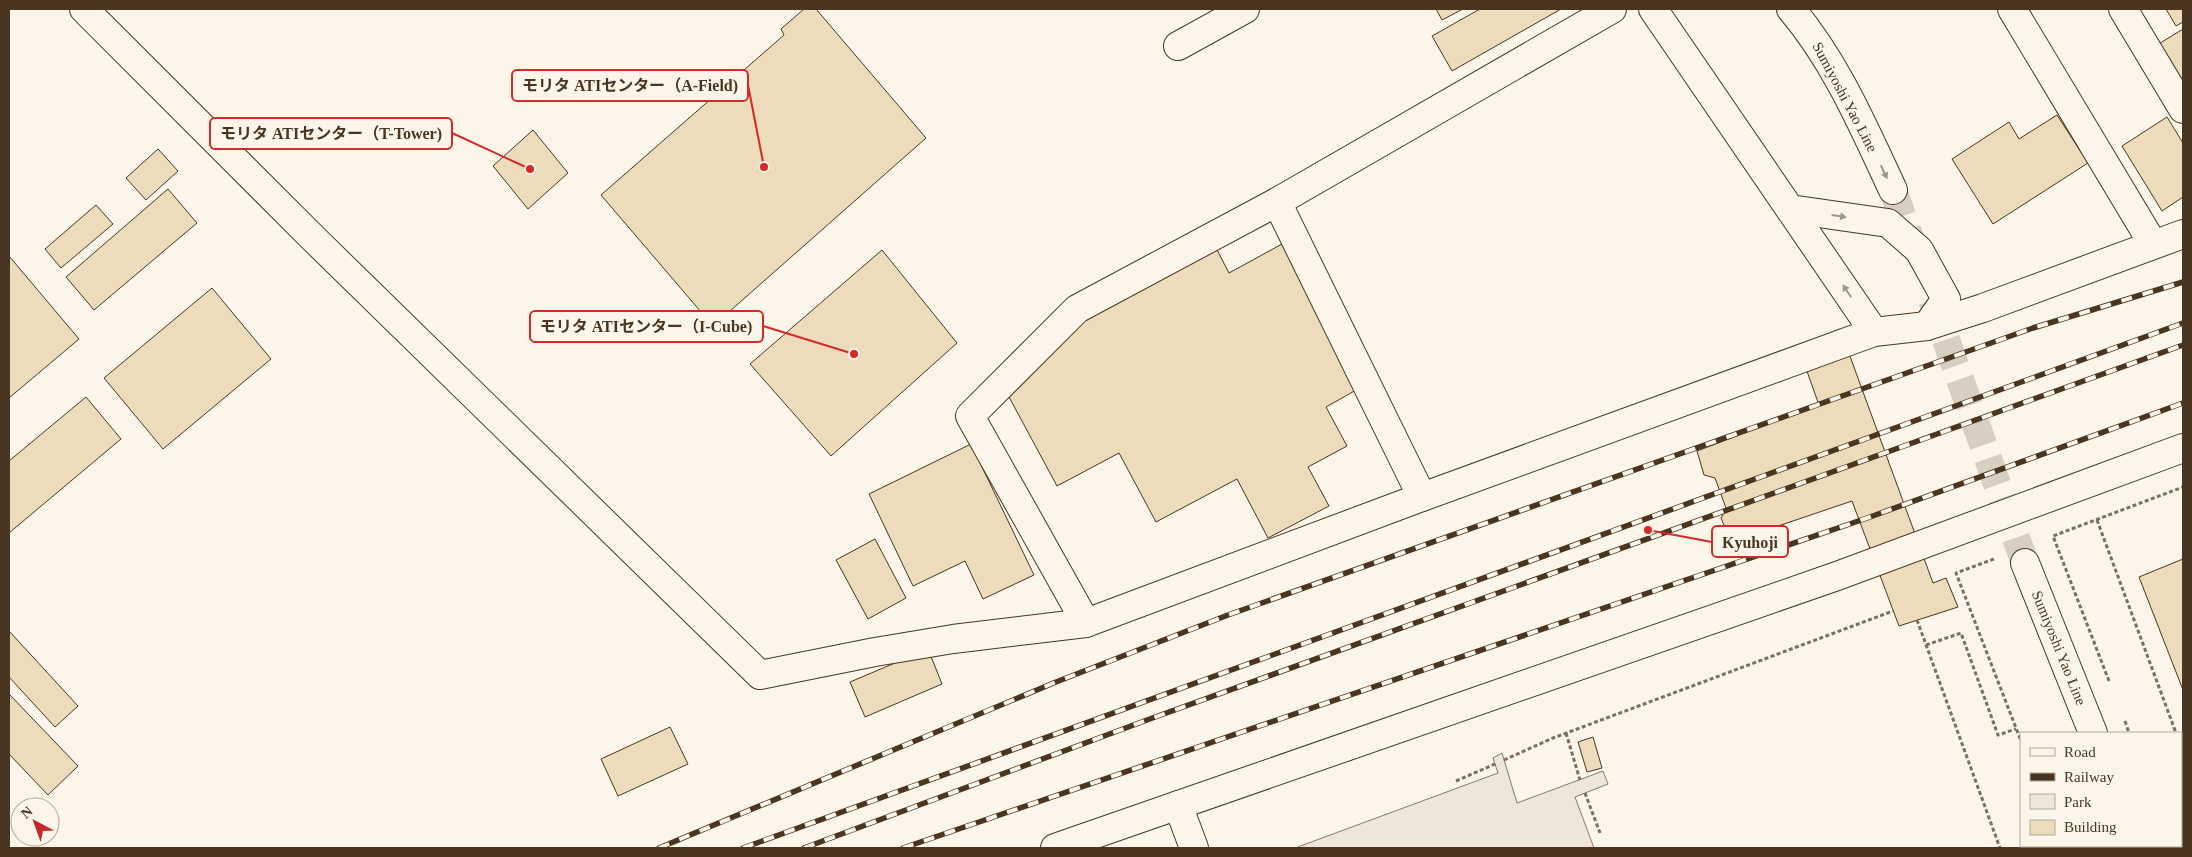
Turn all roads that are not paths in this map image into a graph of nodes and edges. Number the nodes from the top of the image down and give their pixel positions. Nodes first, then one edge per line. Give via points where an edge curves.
1 (84, 9) edge
2 (1245, 9) edge
3 (1612, 9) edge
4 (1653, 9) edge
5 (1791, 9) edge
6 (2012, 9) edge
7 (2123, 9) edge
8 (1178, 46) dead end
9 (2183, 109) edge
10 (1893, 190) tunnel mouth
11 (1277, 202) junction
12 (1790, 209) junction
13 (2183, 234) edge
14 (2153, 244) junction
15 (1927, 326) junction
16 (1874, 332) junction
17 (2183, 448) edge
18 (1422, 496) junction
19 (2025, 563) tunnel mouth
20 (1086, 623) junction
21 (2093, 732) edge
22 (1178, 805) junction
23 (1055, 848) edge
24 (1194, 848) edge

1 - 20 street via 321,246 760,674 953,639
2 - 8 street
3 - 11 street
4 - 12 street
5 -> 10 street, Sumiyoshi Yao Line via 1810,31 1852,103
6 - 14 street
7 - 9 street
11 - 18 street
11 - 20 street via 1077,309 970,416
12 -> 15 street via 1888,223 1894,228 1919,250 1946,299
16 -> 12 street
13 - 14 street
14 - 15 street
15 - 16 street
16 - 18 street
17 - 22 street via 1837,576
18 - 20 street
19 - 21 street, Sumiyoshi Yao Line
22 - 23 street
22 - 24 street

